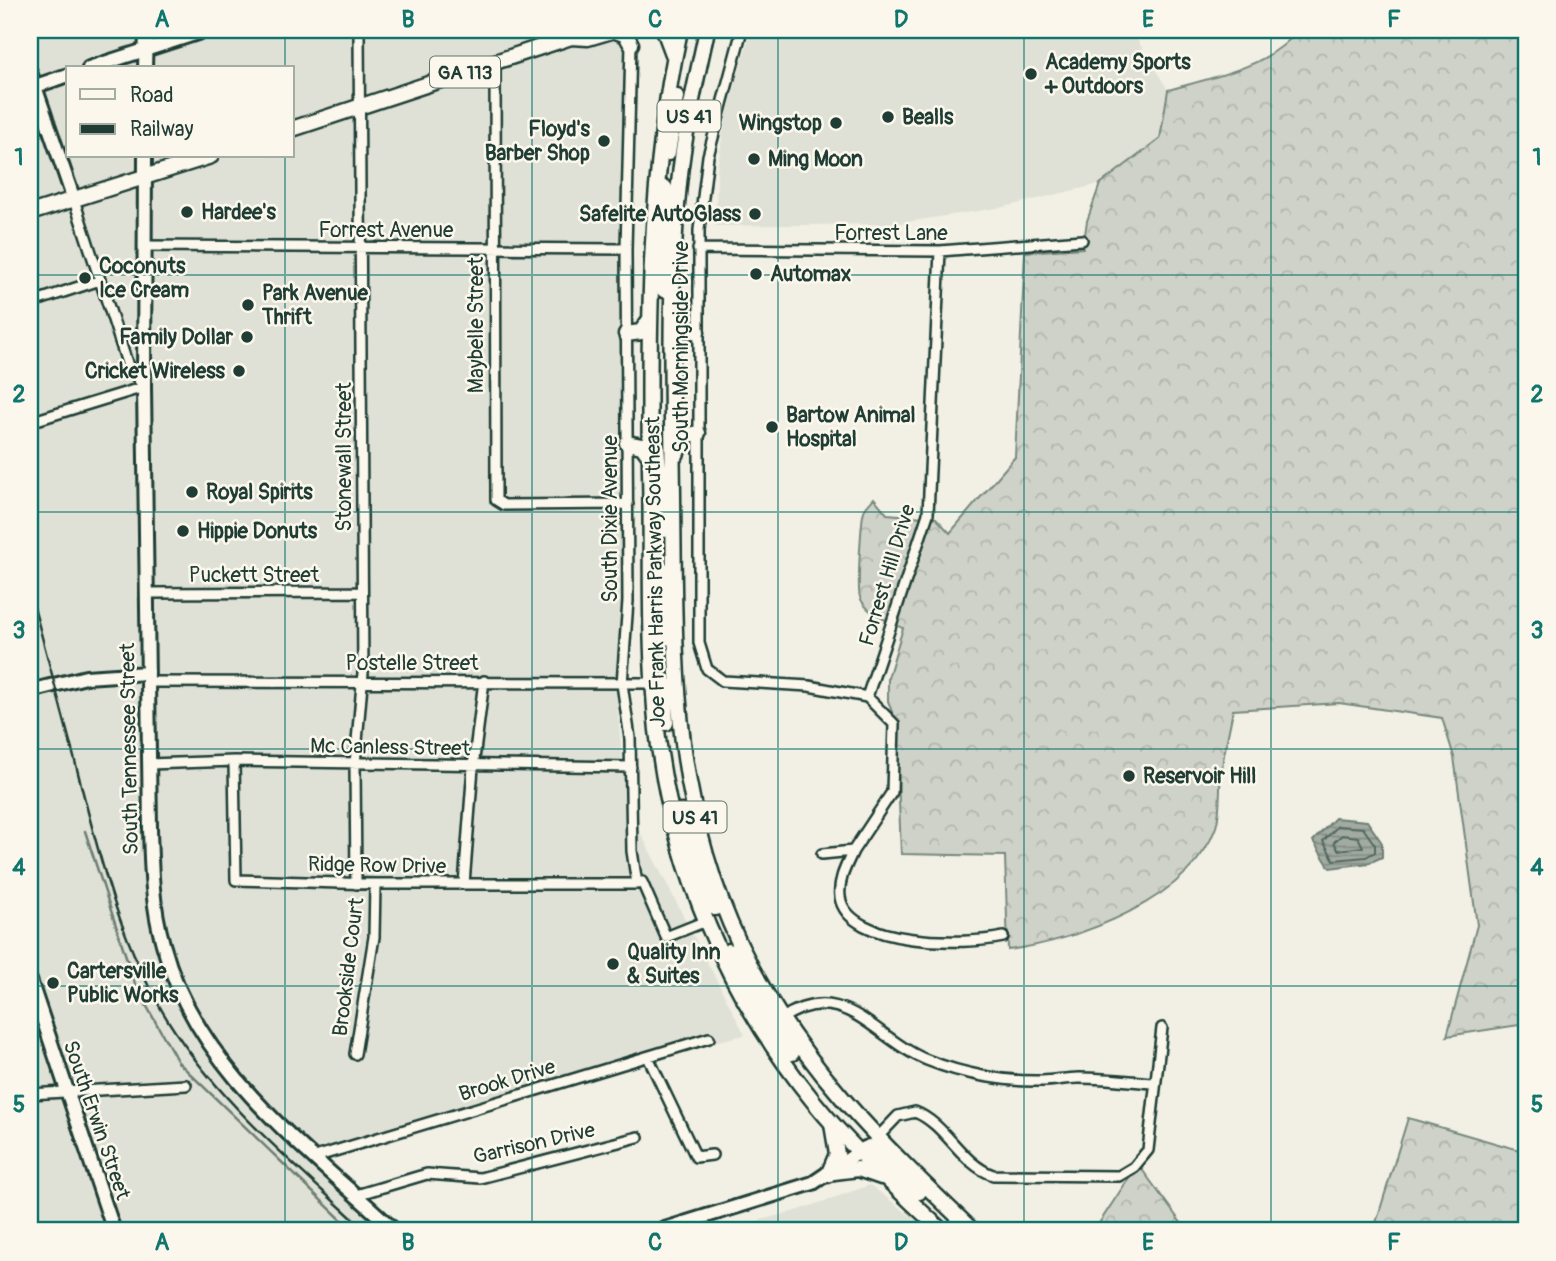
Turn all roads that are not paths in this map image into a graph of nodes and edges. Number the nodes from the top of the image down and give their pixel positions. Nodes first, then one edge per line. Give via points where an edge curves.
1 (146, 30) edge
2 (207, 30) edge
3 (359, 30) edge
4 (614, 30) edge
5 (637, 30) edge
6 (664, 30) edge
7 (680, 30) edge
8 (689, 30) edge
9 (707, 30) edge
10 (742, 30) edge
11 (577, 34) edge
12 (631, 44) junction
13 (145, 50) junction
14 (674, 58) junction
15 (495, 62) junction
16 (95, 66) edge
17 (145, 66) edge
18 (30, 72) edge
19 (66, 76) edge
20 (33, 87) edge
21 (360, 106) junction
22 (294, 127) edge
23 (145, 158) edge
24 (205, 158) edge
25 (145, 177) junction
26 (74, 200) junction
27 (30, 213) edge
28 (1082, 240) dead end
29 (144, 246) junction
30 (360, 247) junction
31 (493, 249) junction
32 (626, 249) junction
33 (698, 249) junction
34 (940, 251) junction
35 (100, 280) junction
36 (30, 303) edge
37 (672, 314) junction
38 (650, 319) junction
39 (672, 332) junction
40 (697, 332) junction
41 (626, 334) junction
42 (144, 387) junction
43 (650, 417) junction
44 (30, 422) edge
45 (698, 433) junction
46 (627, 443) junction
47 (650, 457) junction
48 (673, 467) junction
49 (628, 504) junction
50 (362, 592) junction
51 (146, 593) junction
52 (147, 677) junction
53 (362, 680) junction
54 (484, 681) junction
55 (665, 683) junction
56 (622, 684) junction
57 (30, 691) edge
58 (867, 697) junction
59 (234, 761) junction
60 (149, 764) junction
61 (355, 764) junction
62 (473, 767) junction
63 (631, 768) junction
64 (853, 851) junction
65 (821, 854) dead end
66 (356, 884) junction
67 (375, 884) junction
68 (464, 884) junction
69 (637, 884) junction
70 (700, 906) junction
71 (706, 921) junction
72 (1003, 937) dead end
73 (30, 980) edge
74 (781, 1019) junction
75 (1162, 1028) dead end
76 (709, 1038) dead end
77 (355, 1054) dead end
78 (648, 1056) junction
79 (1153, 1083) junction
80 (186, 1085) dead end
81 (66, 1091) junction
82 (30, 1094) edge
83 (830, 1120) junction
84 (638, 1137) dead end
85 (868, 1146) junction
86 (712, 1155) dead end
87 (315, 1157) junction
88 (831, 1173) junction
89 (891, 1183) junction
90 (356, 1195) junction
91 (930, 1220) junction
92 (972, 1230) edge
93 (114, 1231) edge
94 (395, 1231) edge
95 (658, 1231) edge
96 (942, 1231) edge
97 (948, 1231) edge

1 - 13 main road
2 - 13 main road
3 - 21 street, Stonewall Street
4 - 11 main road, GA 113 via 588,38
4 - 12 main road via 626,35
5 - 12 main road
6 - 14 main road
7 - 14 main road, Joe Frank Harris Parkway Southeast / US 41
8 - 39 main road via 664,199 663,275
9 - 37 main road, Joe Frank Harris Parkway Southeast / US 41 via 681,169
10 - 33 street, South Morningside Drive via 708,156
11 - 15 main road, GA 113
12 - 32 street, South Dixie Avenue
13 - 16 main road
13 - 17 main road
14 - 38 main road, Joe Frank Harris Parkway Southeast / US 41 via 656,180
15 - 21 main road, GA 113
15 - 31 street, Maybelle Street
18 - 20 main road
19 - 20 main road
20 - 26 main road
21 - 22 main road, GA 113
21 - 30 street, Stonewall Street
23 - 25 main road, South Tennessee Street
24 - 25 main road
25 - 26 main road
25 - 29 main road, South Tennessee Street
26 - 27 main road
26 - 35 street
28 - 34 street, Forrest Lane
29 - 30 street, Forrest Avenue
29 - 42 main road, South Tennessee Street
30 - 31 street, Forrest Avenue
30 - 50 street, Stonewall Street
31 - 32 street, Forrest Avenue
31 - 49 street, Maybelle Street via 497,502
32 - 41 street, South Dixie Avenue
33 - 34 street, Forrest Lane
33 - 40 street, South Morningside Drive
34 - 58 street, Forrest Hill Drive via 928,514
35 - 36 street
35 - 42 street via 128,366
37 - 39 main road, Joe Frank Harris Parkway Southeast / US 41
37 - 40 main road via 681,328
38 - 41 main road via 641,332
38 - 43 main road, Joe Frank Harris Parkway Southeast / US 41
39 - 48 main road, Joe Frank Harris Parkway Southeast / US 41
40 - 45 street, South Morningside Drive
41 - 46 street, South Dixie Avenue
42 - 44 street
42 - 51 main road, South Tennessee Street
43 - 47 main road, Joe Frank Harris Parkway Southeast / US 41
43 - 55 main road via 664,508
45 - 48 main road via 681,439
45 - 58 street, South Morningside Drive via 699,643 707,668 729,683 809,686
46 - 47 main road via 642,446
46 - 49 street, South Dixie Avenue
47 - 55 main road, Joe Frank Harris Parkway Southeast / US 41
48 - 55 main road, Joe Frank Harris Parkway Southeast / US 41
49 - 56 street, South Dixie Avenue via 628,610
50 - 51 street, Puckett Street
50 - 53 street, Stonewall Street
51 - 52 main road, South Tennessee Street
52 - 53 street, Postelle Street
52 - 57 main road via 86,677
52 - 60 main road, South Tennessee Street
53 - 54 street, Postelle Street
53 - 61 street, Stonewall Street
54 - 56 street, Postelle Street
54 - 62 street
55 - 56 street, Postelle Street
55 - 70 main road, Joe Frank Harris Parkway Southeast / US 41 via 668,792
55 - 74 main road, Joe Frank Harris Parkway Southeast / US 41 via 712,874 740,944
56 - 63 street, South Dixie Avenue
58 - 64 street via 894,724 892,792
59 - 60 street, Mc Canless Street
59 - 61 street, Mc Canless Street
59 - 66 street, Ridge Row Drive via 236,880
60 - 87 main road, South Tennessee Street via 154,902 178,987 228,1070
61 - 62 street, Mc Canless Street
61 - 66 street, Stonewall Street
62 - 63 street, Mc Canless Street
62 - 68 street
63 - 69 street, South Dixie Avenue
64 - 65 street
64 - 72 street via 840,887 841,900 854,920 869,928 928,941 978,943
66 - 67 street, Ridge Row Drive
67 - 68 street, Ridge Row Drive
67 - 77 street, Brookside Court via 374,937
68 - 69 street, Ridge Row Drive
69 - 71 street, South Dixie Avenue via 642,881 666,937
70 - 71 main road, Joe Frank Harris Parkway Southeast / US 41
70 - 85 main road via 802,1066
71 - 83 main road, Joe Frank Harris Parkway Southeast / US 41 via 766,1036
73 - 81 main road, South Erwin Street
74 - 79 street via 809,1006 834,1006 862,1016 904,1050 967,1073 1040,1082 1078,1078
74 - 85 main road, Joe Frank Harris Parkway Southeast / US 41
75 - 79 street
76 - 78 street, Brook Drive
78 - 86 street via 696,1157
78 - 87 street, Brook Drive
79 - 85 street via 1151,1128 1142,1159 1111,1177 986,1172 915,1112 898,1116
80 - 81 street
81 - 82 street
81 - 93 main road, South Erwin Street
83 - 85 main road, Joe Frank Harris Parkway Southeast / US 41
83 - 88 main road via 838,1148
84 - 90 street, Garrison Drive via 480,1178 427,1174
85 - 88 main road
85 - 89 main road, Joe Frank Harris Parkway Southeast / US 41
85 - 92 main road, Joe Frank Harris Parkway Southeast / US 41
87 - 90 main road, South Tennessee Street
88 - 89 main road via 863,1170
88 - 95 main road via 796,1189
89 - 91 main road, Joe Frank Harris Parkway Southeast / US 41
90 - 94 main road, South Tennessee Street
91 - 96 main road, Joe Frank Harris Parkway Southeast / US 41
91 - 97 main road

